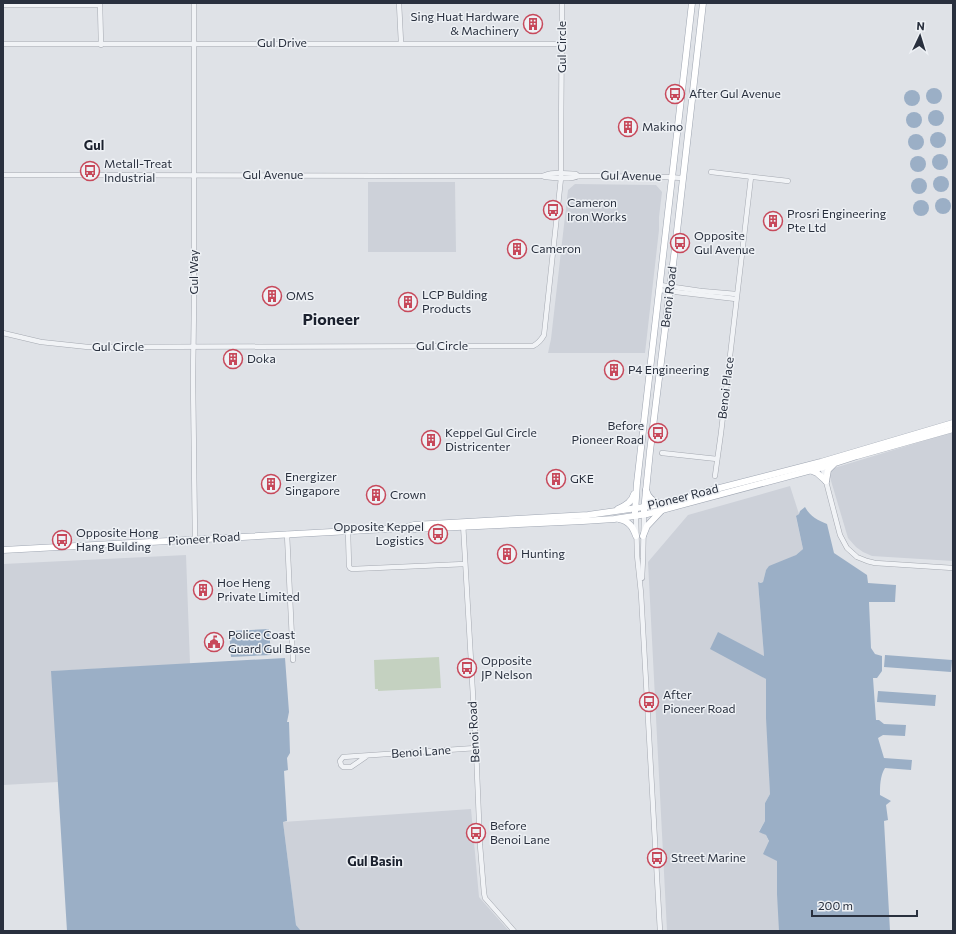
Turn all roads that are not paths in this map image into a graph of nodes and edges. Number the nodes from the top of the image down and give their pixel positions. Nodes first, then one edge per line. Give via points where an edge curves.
1 (194, 3) edge
2 (400, 3) edge
3 (562, 3) edge
4 (692, 3) edge
5 (703, 3) edge
6 (100, 4) edge
7 (3, 5) edge
8 (401, 43) junction
9 (3, 44) edge
10 (194, 44) junction
11 (561, 44) junction
12 (101, 45) junction
13 (711, 172) dead end
14 (3, 175) edge
15 (195, 176) junction
16 (561, 176) junction
17 (672, 177) junction
18 (751, 177) junction
19 (682, 178) junction
20 (788, 181) dead end
21 (659, 288) junction
22 (670, 289) junction
23 (736, 296) junction
24 (3, 333) edge
25 (193, 347) junction
26 (953, 424) edge
27 (953, 429) edge
28 (662, 453) dead end
29 (717, 459) junction
30 (837, 462) junction
31 (822, 464) junction
32 (810, 470) junction
33 (797, 471) junction
34 (786, 474) junction
35 (715, 476) dead end
36 (826, 481) junction
37 (637, 483) junction
38 (646, 488) junction
39 (666, 504) junction
40 (644, 507) junction
41 (635, 509) junction
42 (662, 510) junction
43 (613, 512) junction
44 (644, 515) junction
45 (636, 516) junction
46 (614, 519) junction
47 (463, 524) junction
48 (348, 531) junction
49 (288, 534) junction
50 (636, 536) junction
51 (643, 536) junction
52 (195, 540) junction
53 (3, 550) edge
54 (465, 564) junction
55 (953, 568) edge
56 (641, 592) junction
57 (293, 660) dead end
58 (476, 748) junction
59 (367, 756) junction
60 (514, 931) edge
61 (660, 931) edge

1 - 10 street, Gul Way
2 - 8 street
3 - 11 street, Gul Circle
4 - 17 main road, Benoi Road
5 - 19 main road, Benoi Road
6 - 7 street
6 - 12 street
8 - 10 street, Gul Drive
8 - 11 street, Gul Drive
9 - 12 street, Gul Drive
10 - 12 street, Gul Drive
10 - 15 street, Gul Way
11 - 16 street, Gul Circle
13 - 18 street
14 - 15 street, Gul Avenue
15 - 16 street, Gul Avenue
15 - 25 street, Gul Way
16 - 17 street, Gul Avenue via 576,174
16 - 25 street, Gul Circle via 544,335 542,340 533,346
17 - 19 street, Gul Avenue
17 - 21 main road, Benoi Road
18 - 20 street
18 - 23 street, Benoi Place
19 - 22 main road, Benoi Road
21 - 22 street
21 - 37 main road, Benoi Road
22 - 23 street
22 - 38 main road, Benoi Road
23 - 29 street, Benoi Place
24 - 25 street, Gul Circle via 41,342 88,347
25 - 52 street, Gul Way
26 - 31 main road, Pioneer Road
27 - 30 main road, Pioneer Road
28 - 29 street
29 - 35 street, Benoi Place
30 - 31 main road, Pioneer Road
30 - 36 main road via 828,470
31 - 32 main road, Pioneer Road
31 - 33 main road, Pioneer Road
31 - 36 street
32 - 33 main road, Pioneer Road
32 - 36 main road
33 - 34 main road, Pioneer Road
34 - 39 main road, Pioneer Road via 712,490
34 - 42 main road, Pioneer Road
36 - 55 street via 840,535 856,557 875,563
37 - 41 main road, Benoi Road
37 - 43 main road via 633,498
38 - 39 main road via 651,500
38 - 40 main road, Benoi Road
39 - 40 main road, Pioneer Road
40 - 41 main road, Pioneer Road
40 - 44 main road, Benoi Road
41 - 43 main road, Pioneer Road
41 - 45 main road, Benoi Road
42 - 44 main road, Pioneer Road
42 - 51 main road via 647,526
43 - 47 main road, Pioneer Road
44 - 45 main road, Pioneer Road
44 - 51 street, Benoi Road
45 - 46 main road, Pioneer Road
45 - 50 street, Benoi Road
46 - 47 main road, Pioneer Road
46 - 50 main road via 629,523
47 - 48 main road, Pioneer Road
47 - 54 street, Benoi Road
48 - 49 main road, Pioneer Road
48 - 54 street via 350,568
49 - 52 main road, Pioneer Road
49 - 57 street
50 - 56 street, Benoi Road
51 - 56 street, Benoi Road
52 - 53 main road, Pioneer Road
54 - 58 street, Benoi Road
56 - 61 street, Benoi Road
58 - 59 street, Benoi Lane
58 - 60 street, Benoi Road via 485,898
59 - 59 street, Benoi Lane via 351,767 341,765 343,757

